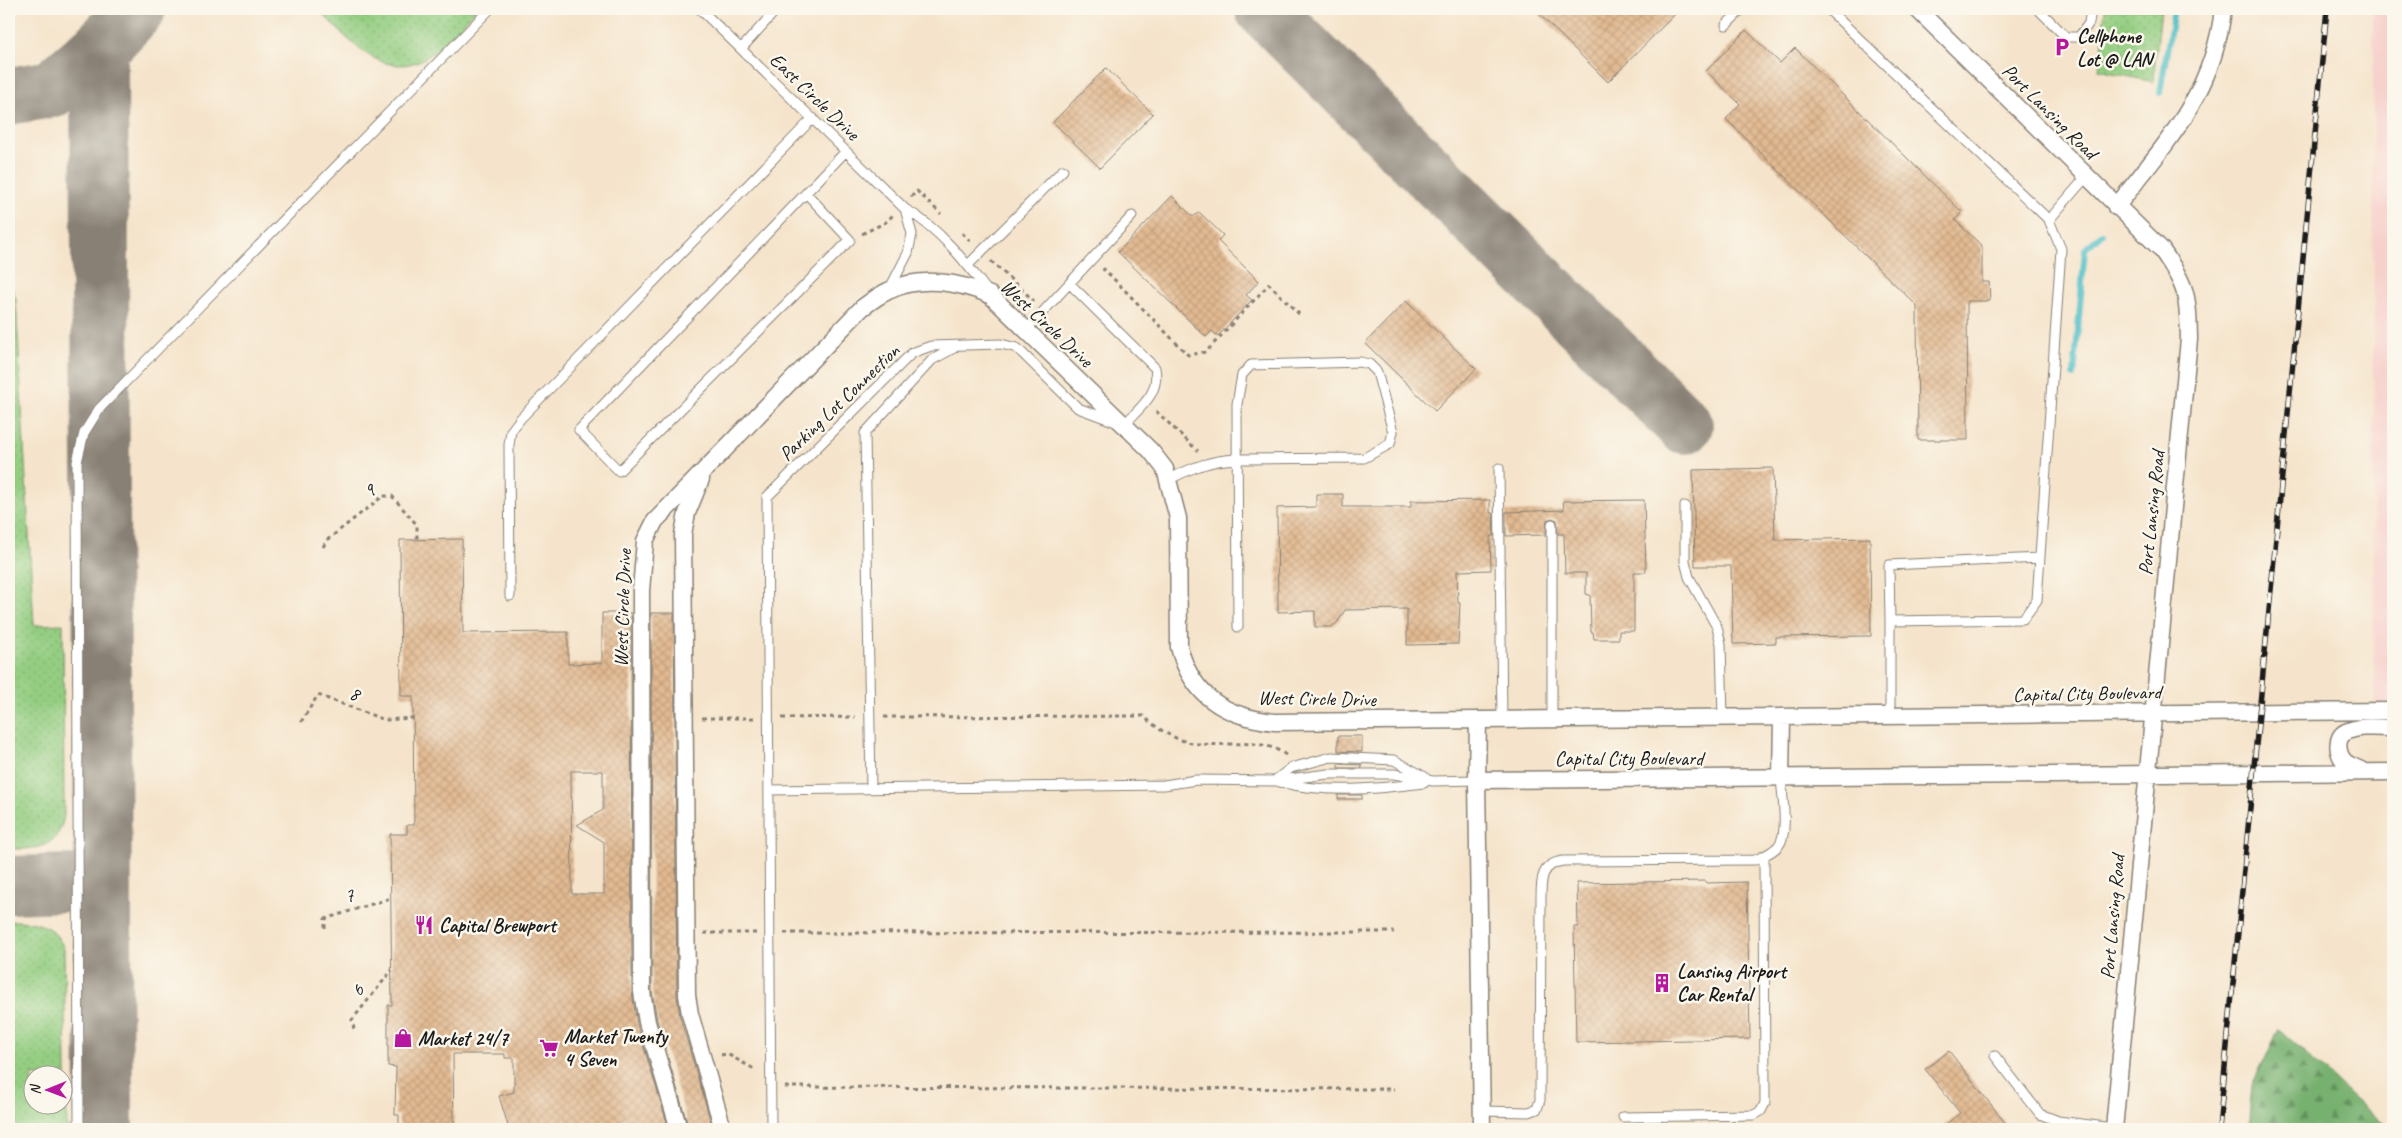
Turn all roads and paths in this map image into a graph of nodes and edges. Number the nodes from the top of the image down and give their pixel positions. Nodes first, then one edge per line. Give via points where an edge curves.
1 (490, 9) edge
2 (700, 9) edge
3 (777, 9) edge
4 (1742, 9) edge
5 (1828, 9) edge
6 (1917, 9) edge
7 (2038, 9) edge
8 (2091, 9) edge
9 (2223, 9) edge
10 (1726, 25) dead end
11 (741, 49) junction
12 (813, 118) junction
13 (846, 151) junction
14 (1063, 170) dead end
15 (2086, 177) junction
16 (806, 193) junction
17 (2116, 207) junction
18 (905, 209) junction
19 (1132, 216) dead end
20 (2050, 220) junction
21 (968, 265) junction
22 (1070, 284) junction
23 (888, 290) junction
24 (1079, 293) junction
25 (990, 295) junction
26 (1300, 315) dead end
27 (1026, 330) junction
28 (961, 346) junction
29 (1124, 425) junction
30 (1237, 459) junction
31 (1499, 468) dead end
32 (704, 472) junction
33 (1168, 480) junction
34 (1686, 506) dead end
35 (1552, 524) dead end
36 (417, 540) dead end
37 (323, 547) dead end
38 (2040, 558) junction
39 (510, 596) dead end
40 (1890, 621) junction
41 (1238, 627) dead end
42 (2393, 711) edge
43 (2153, 714) junction
44 (871, 717) junction
45 (1890, 717) junction
46 (413, 718) dead end
47 (684, 718) junction
48 (768, 718) junction
49 (1723, 718) junction
50 (1782, 718) junction
51 (1552, 719) junction
52 (1478, 720) junction
53 (1502, 720) junction
54 (301, 722) dead end
55 (2393, 728) edge
56 (1296, 754) dead end
57 (2367, 772) junction
58 (2393, 772) edge
59 (2147, 774) junction
60 (1781, 778) junction
61 (1477, 780) junction
62 (1274, 781) junction
63 (1433, 781) junction
64 (871, 788) junction
65 (769, 790) junction
66 (1764, 856) junction
67 (391, 898) dead end
68 (325, 928) dead end
69 (1394, 932) dead end
70 (686, 933) junction
71 (770, 933) junction
72 (392, 970) dead end
73 (354, 1029) dead end
74 (1995, 1056) dead end
75 (703, 1060) junction
76 (770, 1078) junction
77 (1394, 1089) dead end
78 (1482, 1111) junction
79 (1623, 1117) dead end
80 (79, 1129) edge
81 (679, 1129) edge
82 (723, 1129) edge
83 (771, 1129) edge
84 (1482, 1129) edge
85 (2114, 1129) edge

1 - 80 lane via 99,409 84,433 77,462
2 - 11 lane, East Circle Drive
3 - 11 lane
4 - 10 lane
5 - 20 lane
6 - 15 street, Port Lansing Road
7 - 8 lane via 2066,36 2079,37 2089,23
9 - 17 street via 2207,77 2184,119
11 - 12 lane, East Circle Drive
12 - 13 lane, East Circle Drive
12 - 39 lane via 511,431
13 - 16 lane
13 - 18 lane, East Circle Drive
14 - 21 lane
15 - 17 street, Port Lansing Road
15 - 20 lane
16 - 16 lane via 579,430 619,471 850,240
17 - 43 street, Port Lansing Road via 2161,249 2181,277 2188,300 2189,339
18 - 21 lane, East Circle Drive via 923,219
18 - 23 lane, East Circle Drive via 912,234 908,253
19 - 22 lane
20 - 38 lane via 2061,249
21 - 25 lane, East Circle Drive
22 - 24 lane
22 - 27 lane
23 - 25 street, West Circle Drive via 913,283 944,282 970,286
23 - 32 street, West Circle Drive via 862,308
24 - 26 path via 1104,269 1188,355 1206,352 1269,284
24 - 29 lane via 1155,368 1158,380 1154,391
25 - 27 street, West Circle Drive
27 - 29 street, West Circle Drive
28 - 29 lane, Parking Lot Connection via 1001,344 1017,348 1078,408
28 - 44 lane via 932,360 865,433
28 - 48 lane, Parking Lot Connection via 931,346 912,353 767,497
29 - 33 street, West Circle Drive via 1151,451 1165,469
30 - 30 lane via 1364,458 1390,444 1393,432 1377,372 1369,364 1360,362 1251,365 1242,375 1239,388
30 - 33 lane via 1203,463
30 - 41 lane
31 - 53 lane
32 - 47 street via 687,513 683,534
32 - 81 street, West Circle Drive via 654,521 645,541 641,591 642,992 647,1022
33 - 52 street, West Circle Drive via 1178,518 1179,647 1193,681 1210,700 1253,720 1275,722
34 - 49 lane via 1685,561 1689,577 1718,627 1721,644
35 - 51 lane
36 - 37 path, 9 via 417,525 392,496 382,496 327,540
38 - 40 lane via 2037,600 2023,620
38 - 40 lane via 1890,565
40 - 45 lane
42 - 43 street, Capital City Boulevard
43 - 45 street, Capital City Boulevard
43 - 59 street, Port Lansing Road
44 - 48 path
44 - 56 path via 1143,716 1158,729 1180,740 1200,744 1258,744 1276,747 1288,757
44 - 64 lane
45 - 50 street, Capital City Boulevard
46 - 54 path, 8 via 385,720 318,695
47 - 48 path
47 - 70 street
48 - 65 lane
49 - 50 street, Capital City Boulevard
49 - 51 street, Capital City Boulevard
50 - 60 street
51 - 53 street, Capital City Boulevard
52 - 53 street, Capital City Boulevard
52 - 61 street
55 - 57 street, Capital City Boulevard via 2356,728 2344,733 2339,740 2343,760
57 - 58 street, Capital City Boulevard
57 - 59 street, Capital City Boulevard
59 - 60 street, Capital City Boulevard
59 - 85 street, Port Lansing Road
60 - 61 street, Capital City Boulevard
60 - 66 lane via 1784,828 1779,845
61 - 63 lane
61 - 78 street
62 - 63 lane via 1328,774 1394,774
62 - 63 lane via 1304,788 1369,790
62 - 63 lane via 1290,768 1317,760 1351,757 1394,760
62 - 64 lane
64 - 65 lane
65 - 71 lane
66 - 78 lane via 1755,860 1553,862 1541,880 1540,1100 1537,1109 1529,1112
66 - 79 lane via 1765,1103 1761,1111 1754,1115
67 - 68 path, 7 via 325,919
69 - 71 path
70 - 71 path
70 - 75 street via 687,995
71 - 76 lane
72 - 73 path, 6 via 352,1020
74 - 85 lane via 2040,1114
75 - 76 path via 728,1054
75 - 82 street
76 - 77 path via 785,1086 802,1087
76 - 83 lane
78 - 84 street

